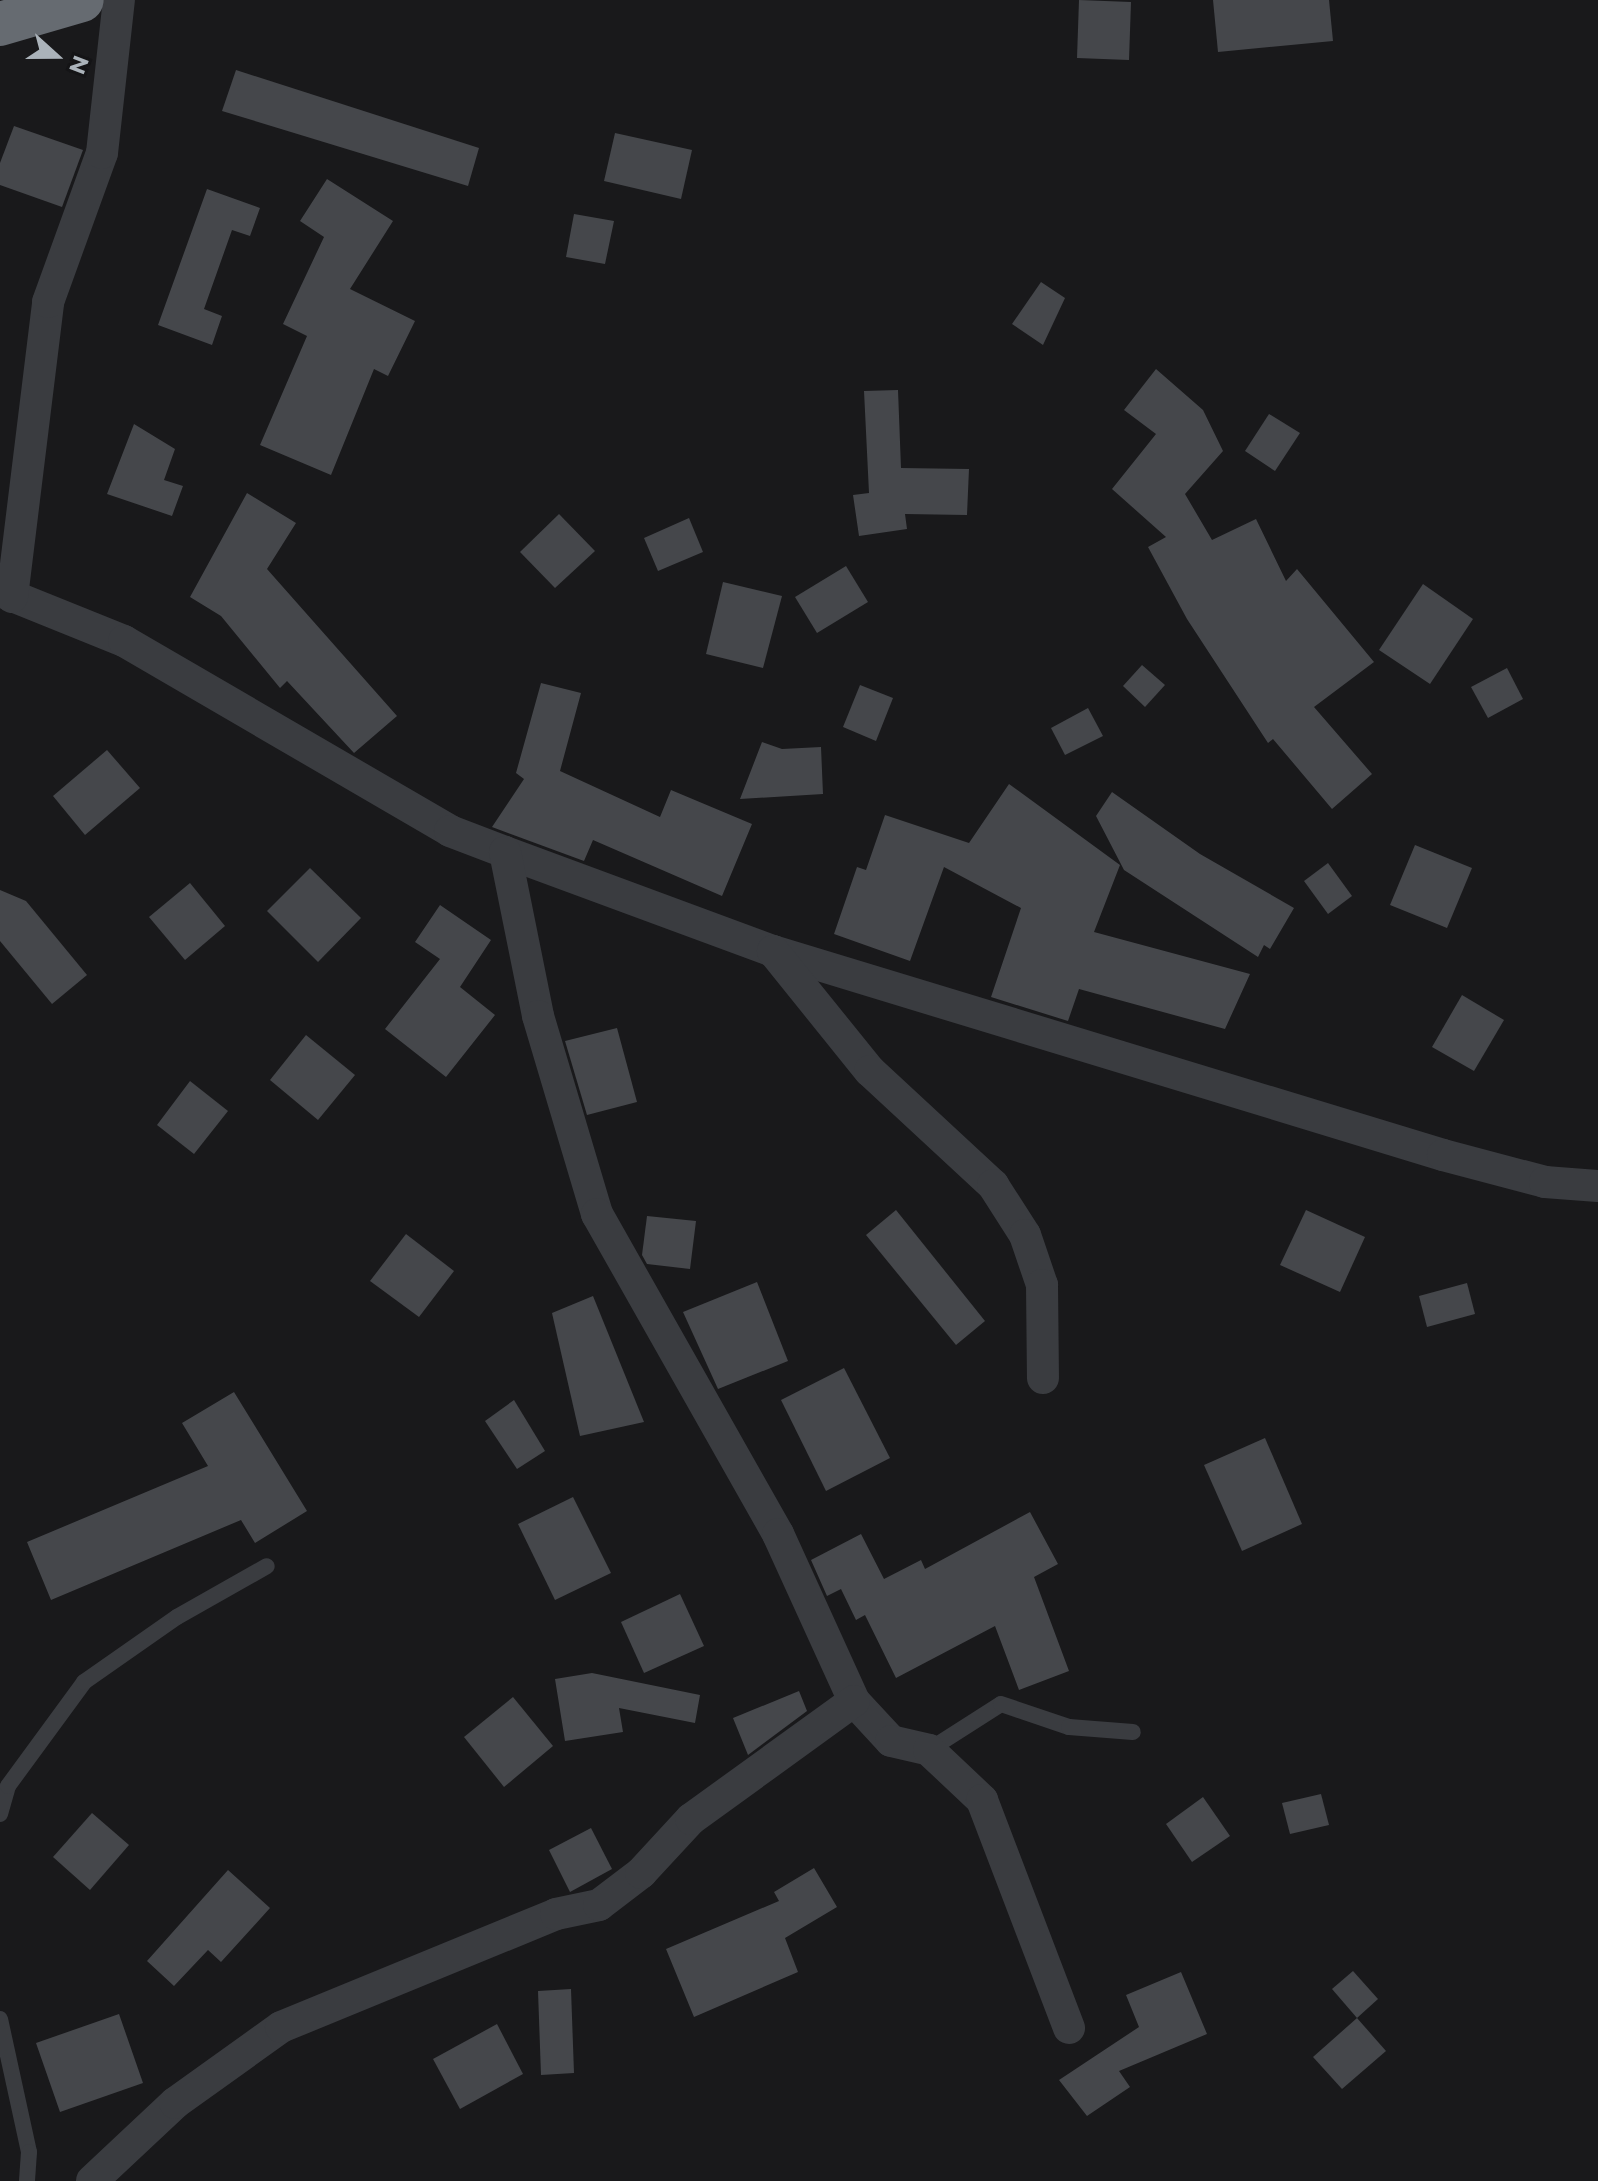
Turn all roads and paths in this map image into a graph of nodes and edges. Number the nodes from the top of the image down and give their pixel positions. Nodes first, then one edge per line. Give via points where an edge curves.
1 (82, 0) edge
2 (119, 0) edge
3 (0, 24) edge
4 (6, 594) edge
5 (505, 852) junction
6 (773, 951) junction
7 (1598, 1186) edge
8 (1043, 1378) dead end
9 (267, 1566) dead end
10 (854, 1701) junction
11 (1133, 1732) dead end
12 (929, 1750) junction
13 (0, 1814) edge
14 (0, 2019) edge
15 (1069, 2028) dead end
16 (27, 2181) edge
17 (92, 2181) edge

1 - 3 highway
2 - 4 street via 102,153 48,302
4 - 5 street via 124,641 450,831
5 - 6 street
5 - 10 street via 538,1016 597,1214 778,1534
6 - 7 street via 1443,1155 1545,1182
6 - 8 street via 870,1071 993,1185 1017,1222 1042,1285
9 - 13 lane via 177,1617 84,1682 8,1786
10 - 12 street via 891,1741
10 - 17 street via 691,1819 641,1873 599,1905 556,1914 281,2027 175,2103
11 - 12 lane via 1069,1727 1001,1704
12 - 15 street via 982,1800
14 - 16 lane via 29,2152

